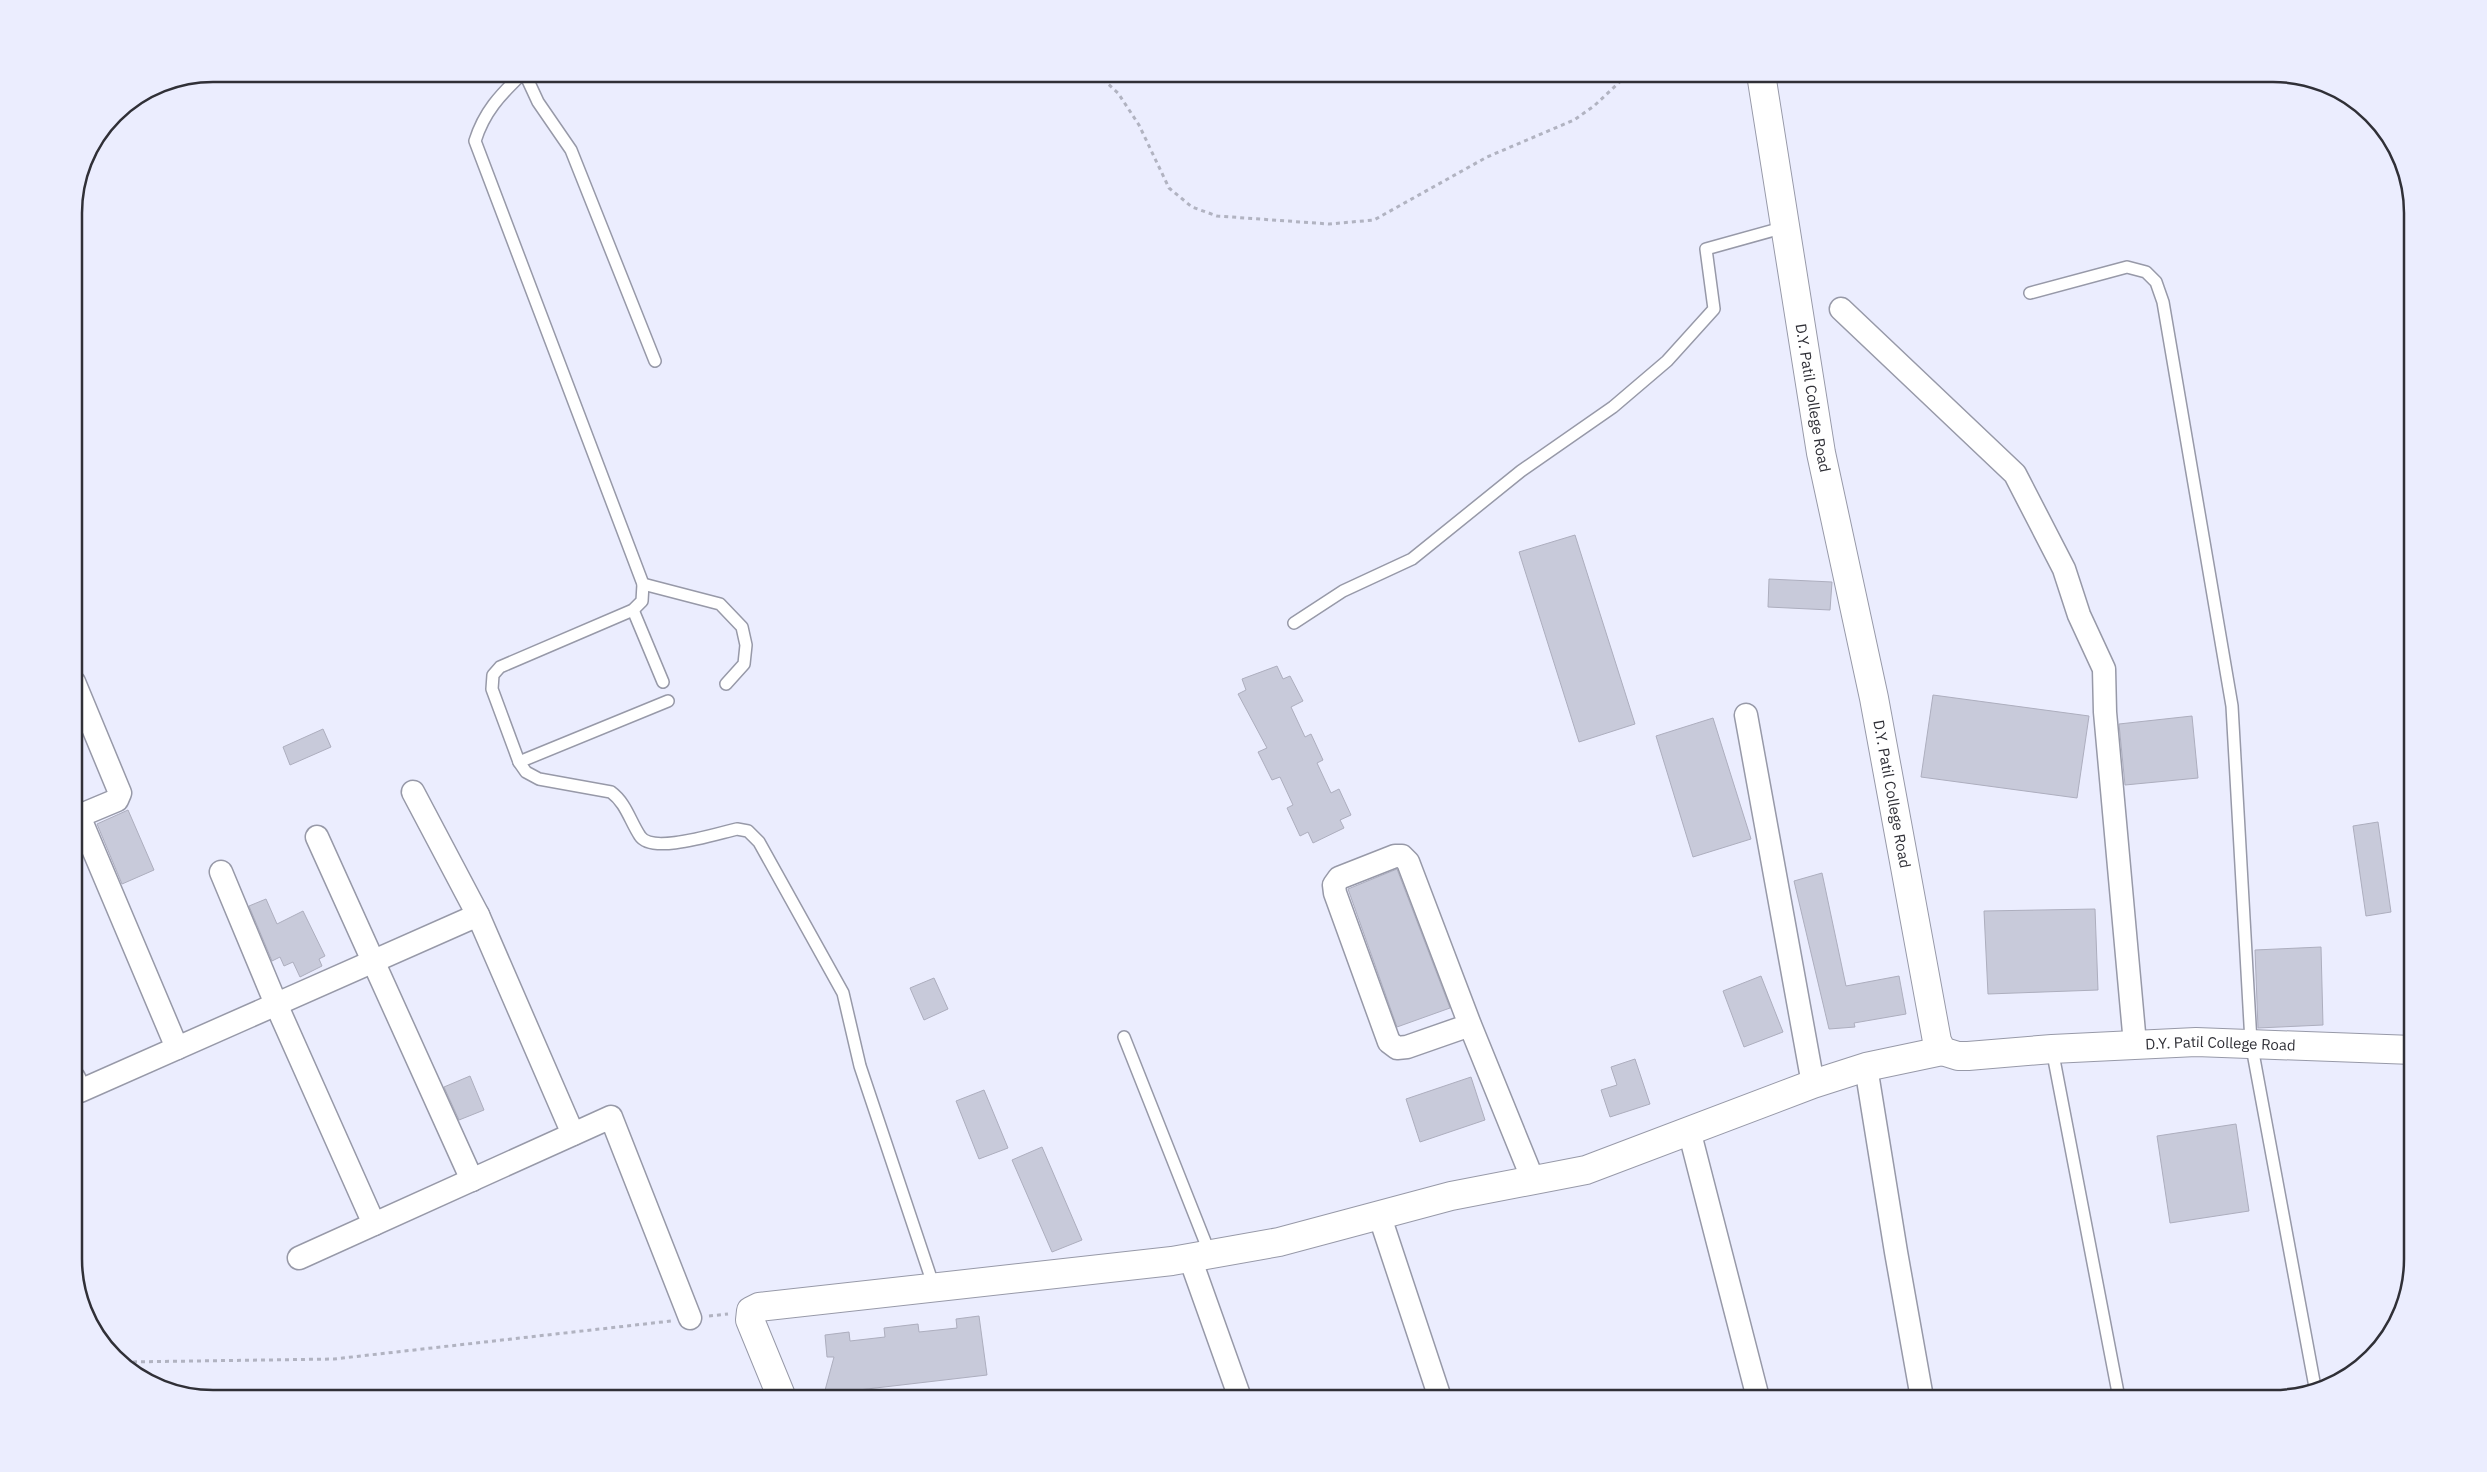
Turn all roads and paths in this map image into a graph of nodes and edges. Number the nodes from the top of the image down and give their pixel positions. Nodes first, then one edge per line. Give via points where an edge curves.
1 (1619, 82) edge
2 (1762, 82) edge
3 (513, 83) edge
4 (528, 83) edge
5 (1106, 83) edge
6 (1785, 227) junction
7 (2030, 293) dead end
8 (1841, 309) dead end
9 (655, 361) dead end
10 (643, 584) junction
11 (633, 610) junction
12 (1294, 623) dead end
13 (663, 682) dead end
14 (726, 684) dead end
15 (668, 701) dead end
16 (83, 704) edge
17 (1746, 715) dead end
18 (519, 762) junction
19 (413, 792) dead end
20 (83, 815) edge
21 (83, 831) edge
22 (318, 837) dead end
23 (222, 872) dead end
24 (478, 915) junction
25 (375, 960) junction
26 (276, 1004) junction
27 (1470, 1025) junction
28 (1124, 1037) dead end
29 (2251, 1042) junction
30 (2135, 1044) junction
31 (177, 1048) junction
32 (2052, 1049) junction
33 (1942, 1050) junction
34 (2404, 1050) edge
35 (1866, 1068) junction
36 (1813, 1084) junction
37 (83, 1090) edge
38 (1690, 1130) junction
39 (573, 1134) junction
40 (472, 1180) junction
41 (1533, 1180) junction
42 (1379, 1214) junction
43 (374, 1224) junction
44 (1200, 1256) junction
45 (299, 1258) dead end
46 (934, 1287) junction
47 (751, 1311) junction
48 (690, 1318) junction
49 (134, 1362) edge
50 (2314, 1383) edge
51 (779, 1390) edge
52 (1238, 1390) edge
53 (1437, 1390) edge
54 (1756, 1390) edge
55 (1921, 1390) edge
56 (2118, 1390) edge

1 - 5 path via 1574,120 1487,157 1374,220 1329,224 1217,216 1192,207 1169,188 1139,124 1118,93
2 - 6 street, D.Y. Patil College Road
3 - 10 lane via 497,98 482,121 475,141
4 - 9 lane via 571,150
6 - 12 lane via 1706,249 1714,309 1667,361 1613,407 1520,471 1412,559 1343,591
6 - 33 street, D.Y. Patil College Road via 1821,453 1874,698 1937,1041
7 - 29 lane via 2127,267 2146,272 2156,282 2163,302 2232,706
8 - 30 street via 2015,474 2064,569 2078,615 2104,669 2105,712
10 - 11 lane via 642,601
10 - 14 lane via 720,604 742,627 746,645 744,664
11 - 13 lane
11 - 18 lane via 500,667 493,675 492,688
15 - 18 lane
16 - 20 street via 120,793 118,800
17 - 36 street
18 - 46 lane via 526,772 539,779 611,792 620,798 642,839 649,843 665,845 737,829 748,831 759,842 843,993 860,1066
19 - 24 street
21 - 31 street
22 - 25 street
23 - 26 street
24 - 25 street
24 - 39 street
25 - 26 street
25 - 40 street
26 - 31 street
26 - 43 street
27 - 27 street via 1407,1046 1397,1048 1389,1042 1335,893 1334,885 1339,878 1395,856 1402,856 1408,862
27 - 41 street
28 - 44 lane
29 - 30 street, D.Y. Patil College Road
29 - 34 street, D.Y. Patil College Road
29 - 50 lane
30 - 32 street, D.Y. Patil College Road
31 - 37 street
32 - 33 street, D.Y. Patil College Road via 1968,1056
32 - 56 lane
33 - 35 street
35 - 36 street
35 - 55 street
36 - 38 street
38 - 41 street via 1586,1170
38 - 54 street
39 - 40 street
39 - 48 street via 611,1117
40 - 43 street
41 - 42 street
42 - 44 street via 1279,1242
42 - 53 street
43 - 45 street
44 - 46 street
44 - 52 street
46 - 47 street
47 - 48 path
47 - 51 street via 750,1320
48 - 49 path via 334,1359

